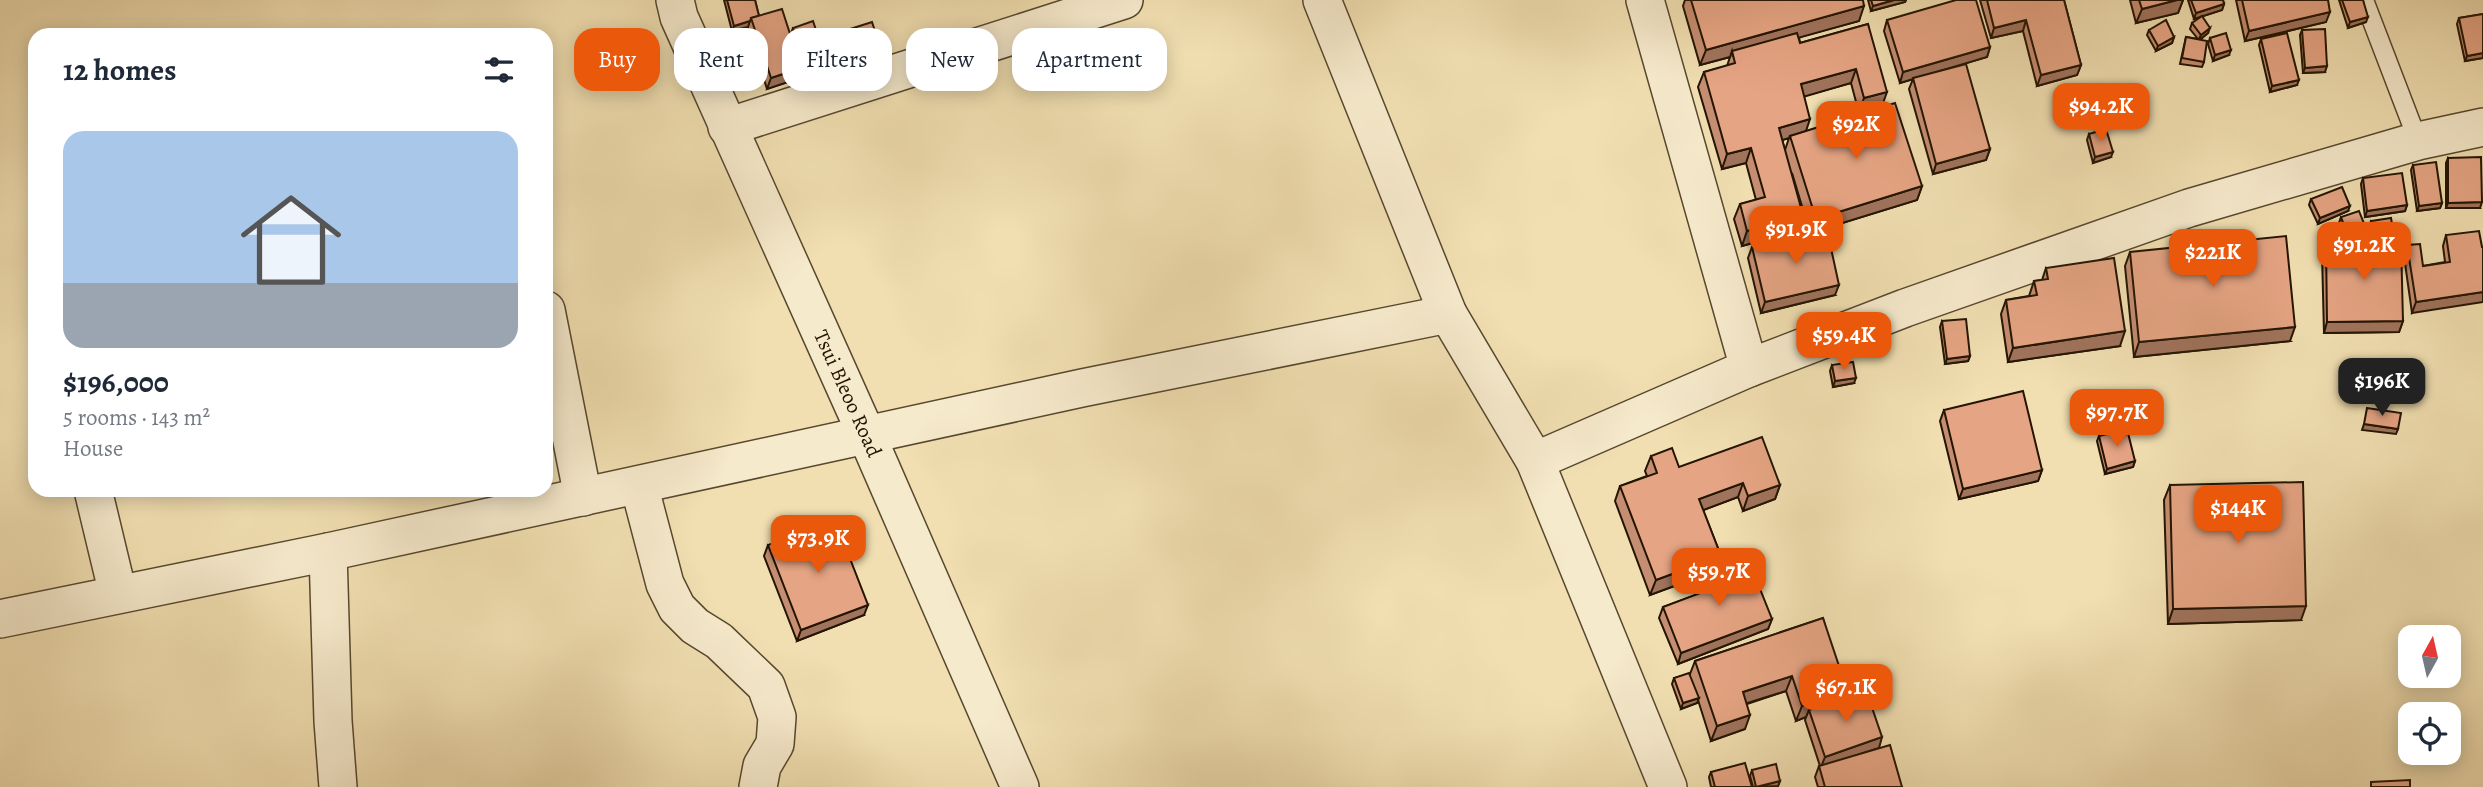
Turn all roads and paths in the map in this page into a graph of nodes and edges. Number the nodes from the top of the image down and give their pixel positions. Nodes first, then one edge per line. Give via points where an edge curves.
1 (675, 0) edge
2 (1124, 0) edge
3 (1322, 0) edge
4 (1645, 0) edge
5 (2364, 0) edge
6 (727, 127) junction
7 (2483, 127) edge
8 (2418, 141) junction
9 (1448, 314) junction
10 (553, 345) edge
11 (1749, 368) junction
12 (867, 436) junction
13 (1535, 461) junction
14 (639, 485) junction
15 (95, 497) edge
16 (583, 497) junction
17 (328, 552) junction
18 (118, 594) junction
19 (0, 619) edge
20 (338, 787) edge
21 (758, 787) edge
22 (1020, 787) edge
23 (1668, 787) edge

1 - 6 street, Tsui Bleoo Road
2 - 6 street
3 - 9 street
4 - 11 street
5 - 8 lane
6 - 12 street, Tsui Bleoo Road
7 - 8 street
8 - 11 street via 2189,208
9 - 12 street
9 - 13 street
10 - 16 street
11 - 13 street
12 - 14 street
12 - 22 street, Tsui Bleoo Road
13 - 23 street
14 - 16 street
14 - 21 street via 665,583 677,608 766,686 777,717 775,744 762,766
15 - 18 street
16 - 17 street
17 - 18 street
17 - 20 street
18 - 19 street

